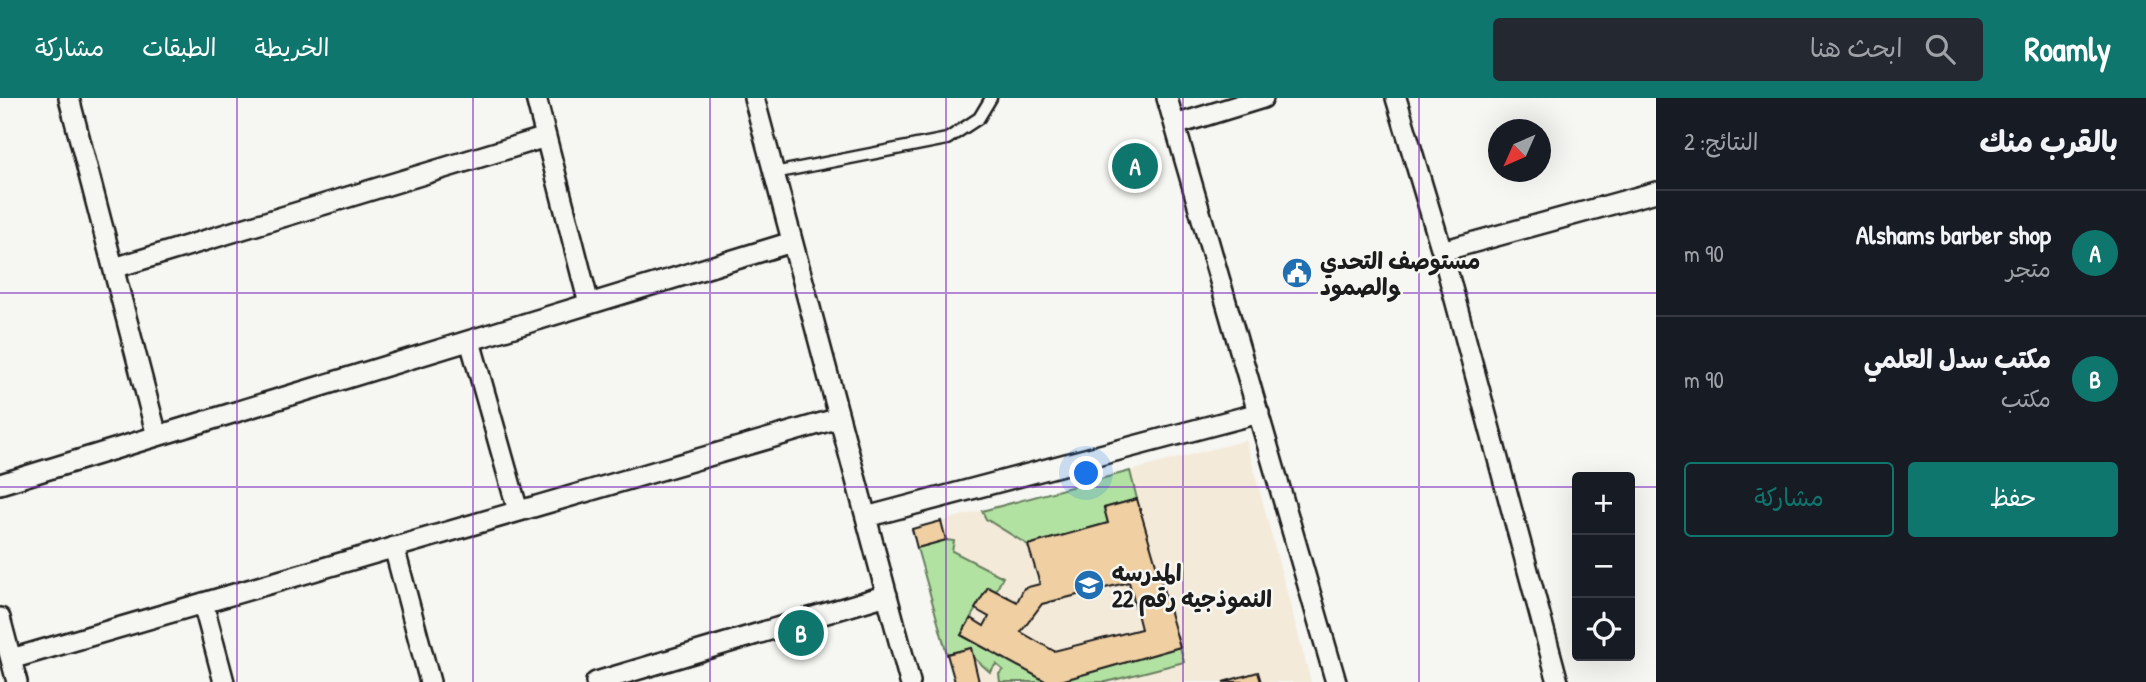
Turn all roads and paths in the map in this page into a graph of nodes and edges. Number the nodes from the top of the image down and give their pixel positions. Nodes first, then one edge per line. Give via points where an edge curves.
1 (69, 98) edge
2 (536, 98) edge
3 (754, 98) edge
4 (991, 98) edge
5 (1167, 98) edge
6 (1263, 98) edge
7 (1396, 98) edge
8 (1175, 125) junction
9 (546, 137) junction
10 (774, 173) junction
11 (1656, 192) edge
12 (792, 242) junction
13 (1442, 251) junction
14 (114, 268) junction
15 (589, 304) junction
16 (470, 341) junction
17 (1259, 413) junction
18 (839, 418) junction
19 (157, 436) junction
20 (0, 484) edge
21 (518, 511) junction
22 (866, 517) junction
23 (394, 547) junction
24 (887, 594) junction
25 (202, 603) junction
26 (0, 618) edge
27 (11, 659) junction
28 (17, 682) edge
29 (224, 682) edge
30 (430, 682) edge
31 (596, 682) edge
32 (910, 682) edge
33 (1336, 682) edge
34 (1558, 682) edge

1 - 14 street
2 - 9 street
3 - 10 street
4 - 10 lane via 979,118 947,139
5 - 8 street
6 - 8 street
7 - 13 street
8 - 17 street
9 - 14 street
9 - 15 street
10 - 12 street
11 - 13 street
12 - 15 street
12 - 18 street
13 - 34 street
14 - 19 street
15 - 16 street
16 - 19 street
16 - 21 street
17 - 22 street
17 - 33 street
18 - 21 street
18 - 22 street
19 - 20 street
21 - 23 street
22 - 24 street
23 - 25 street
23 - 30 street
24 - 31 street
24 - 32 street
25 - 27 street
25 - 29 street
26 - 27 street
27 - 28 street

